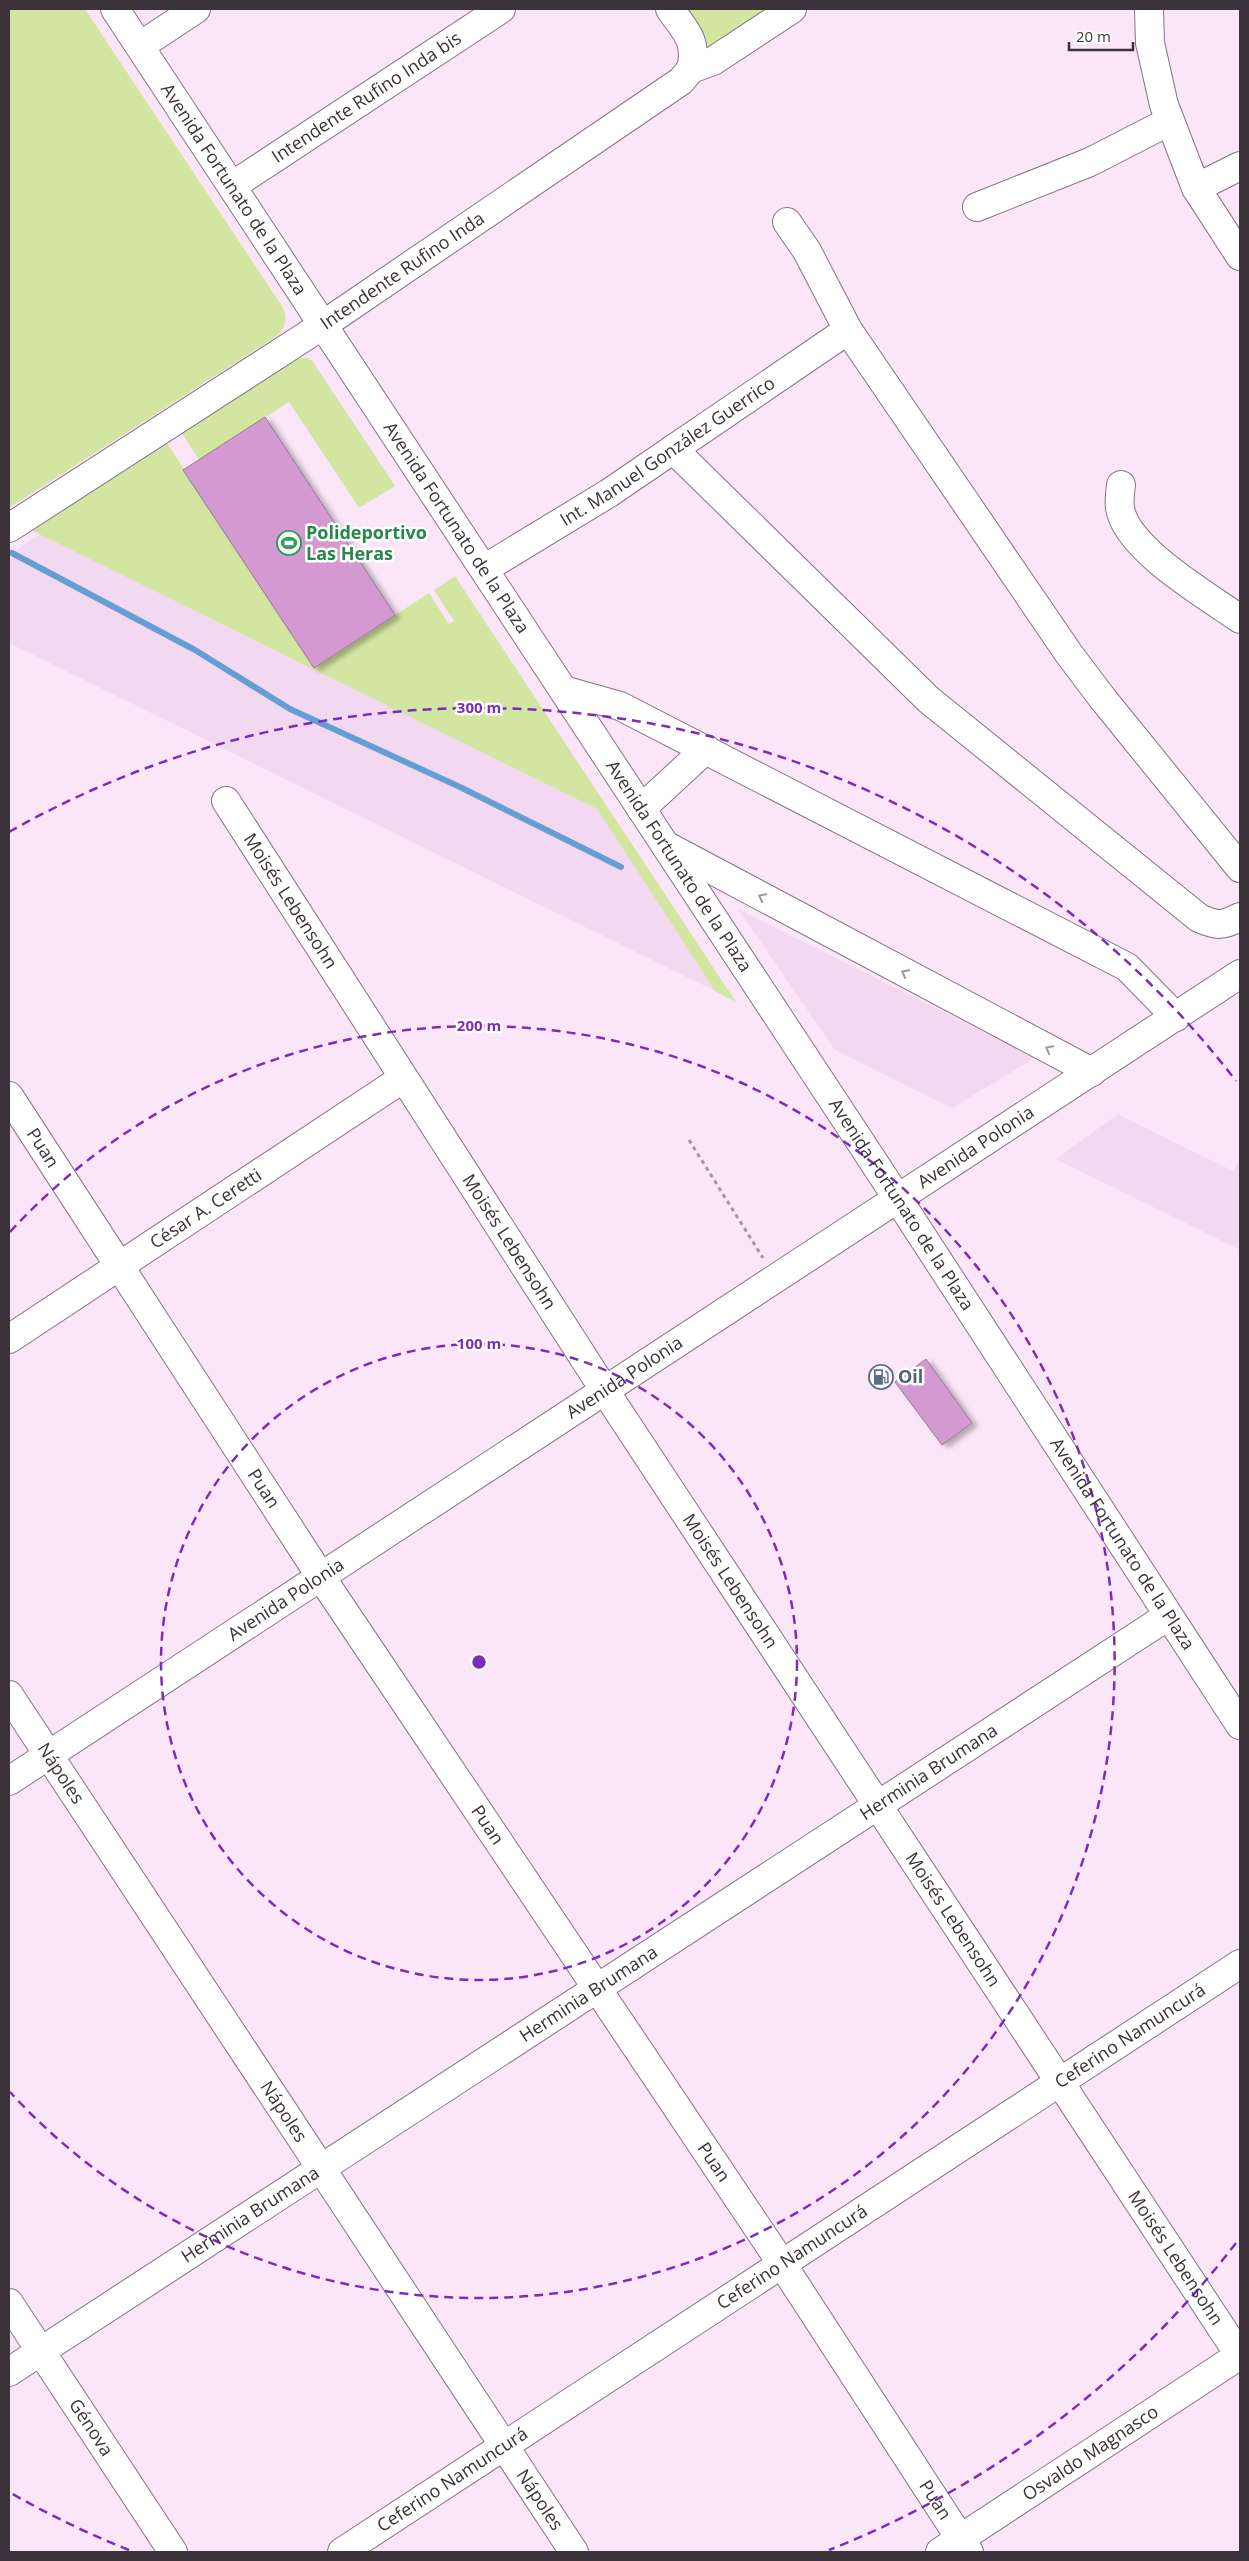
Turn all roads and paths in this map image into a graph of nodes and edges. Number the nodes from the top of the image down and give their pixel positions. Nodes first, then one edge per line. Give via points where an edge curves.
1 (115, 9) edge
2 (196, 9) edge
3 (501, 9) edge
4 (670, 9) edge
5 (792, 9) edge
6 (1149, 9) edge
7 (140, 46) junction
8 (691, 68) junction
9 (1170, 121) junction
10 (1240, 166) edge
11 (232, 186) junction
12 (1196, 188) junction
13 (977, 207) dead end
14 (787, 222) dead end
15 (1240, 256) edge
16 (323, 325) junction
17 (848, 330) junction
18 (673, 449) junction
19 (1120, 485) dead end
20 (9, 528) edge
21 (484, 569) junction
22 (1240, 619) edge
23 (563, 690) junction
24 (706, 749) junction
25 (226, 801) dead end
26 (642, 809) junction
27 (665, 846) junction
28 (1240, 868) edge
29 (1240, 917) edge
30 (1240, 974) edge
31 (1176, 1016) junction
32 (1092, 1072) junction
33 (402, 1079) junction
34 (9, 1096) edge
35 (689, 1140) dead end
36 (898, 1199) junction
37 (118, 1267) junction
38 (776, 1279) junction
39 (9, 1339) edge
40 (606, 1391) junction
41 (321, 1577) junction
42 (1168, 1616) junction
43 (9, 1696) edge
44 (1240, 1725) edge
45 (48, 1756) junction
46 (9, 1781) edge
47 (878, 1804) junction
48 (1240, 1964) edge
49 (598, 1987) junction
50 (1060, 2082) junction
51 (321, 2168) junction
52 (782, 2264) junction
53 (9, 2303) edge
54 (40, 2351) junction
55 (1240, 2355) edge
56 (9, 2372) edge
57 (504, 2446) junction
58 (957, 2548) edge
59 (173, 2552) edge
60 (342, 2552) edge
61 (574, 2552) edge

1 - 7 street, Avenida Fortunato de la Plaza
2 - 7 street
3 - 11 street, Intendente Rufino Inda bis
4 - 8 street via 691,40 695,53
5 - 8 street, Intendente Rufino Inda via 714,61
6 - 9 street via 1150,43
7 - 11 street, Avenida Fortunato de la Plaza
8 - 16 street, Intendente Rufino Inda via 681,81
9 - 12 street
9 - 13 street via 1090,162
10 - 12 street
11 - 16 street, Avenida Fortunato de la Plaza
12 - 15 street
14 - 17 street via 807,251
16 - 20 street, Intendente Rufino Inda
16 - 21 street, Avenida Fortunato de la Plaza
17 - 18 street, Int. Manuel González Guerrico
17 - 28 street via 1102,700
18 - 21 street, Int. Manuel González Guerrico
18 - 29 street via 929,700 988,749 1199,918 1224,925
19 - 22 street via 1120,509 1129,530 1149,553
21 - 23 street, Avenida Fortunato de la Plaza
23 - 24 street via 620,706
23 - 26 street, Avenida Fortunato de la Plaza
24 - 26 street
24 - 31 street via 1127,967
25 - 33 street, Moisés Lebensohn
26 - 27 street, Avenida Fortunato de la Plaza
32 -> 27 street
27 - 36 street, Avenida Fortunato de la Plaza
30 - 31 street, Avenida Polonia
31 - 32 street, Avenida Polonia
32 - 36 street, Avenida Polonia
33 - 37 street, César A. Ceretti
33 - 40 street, Moisés Lebensohn
34 - 37 street, Puan
35 - 38 path
36 - 38 street, Avenida Polonia
36 - 42 street, Avenida Fortunato de la Plaza
37 - 39 street, César A. Ceretti
37 - 41 street, Puan
38 - 40 street, Avenida Polonia
40 - 41 street, Avenida Polonia
40 - 47 street, Moisés Lebensohn
41 - 45 street, Avenida Polonia
41 - 49 street, Puan
42 - 44 street, Avenida Fortunato de la Plaza
42 - 47 street, Herminia Brumana
43 - 45 street, Nápoles
45 - 46 street, Avenida Polonia
45 - 51 street, Nápoles
47 - 49 street, Herminia Brumana
47 - 50 street, Moisés Lebensohn
48 - 50 street, Ceferino Namuncurá
49 - 51 street, Herminia Brumana
49 - 52 street, Puan
50 - 52 street, Ceferino Namuncurá
50 - 55 street, Moisés Lebensohn
51 - 54 street, Herminia Brumana
51 - 57 street, Nápoles
52 - 57 street, Ceferino Namuncurá
52 - 58 street, Puan
53 - 54 street, Génova
54 - 56 street, Herminia Brumana
54 - 59 street, Génova
55 - 58 street, Osvaldo Magnasco
57 - 60 street, Ceferino Namuncurá
57 - 61 street, Nápoles

